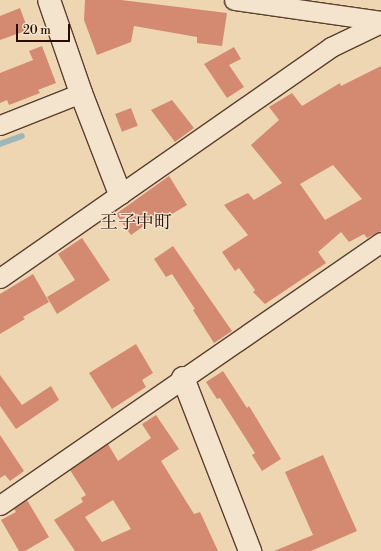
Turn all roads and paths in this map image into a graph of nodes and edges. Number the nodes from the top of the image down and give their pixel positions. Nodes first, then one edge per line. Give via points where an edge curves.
1 (49, 0) edge
2 (234, 0) edge
3 (381, 22) edge
4 (81, 94) junction
5 (0, 125) edge
6 (120, 194) junction
7 (381, 242) edge
8 (0, 278) edge
9 (184, 378) junction
10 (0, 505) edge
11 (250, 551) edge

1 - 4 street
2 - 3 street
3 - 6 street via 331,47
4 - 5 street
4 - 6 street
6 - 8 street
7 - 9 street
9 - 10 street
9 - 11 street

